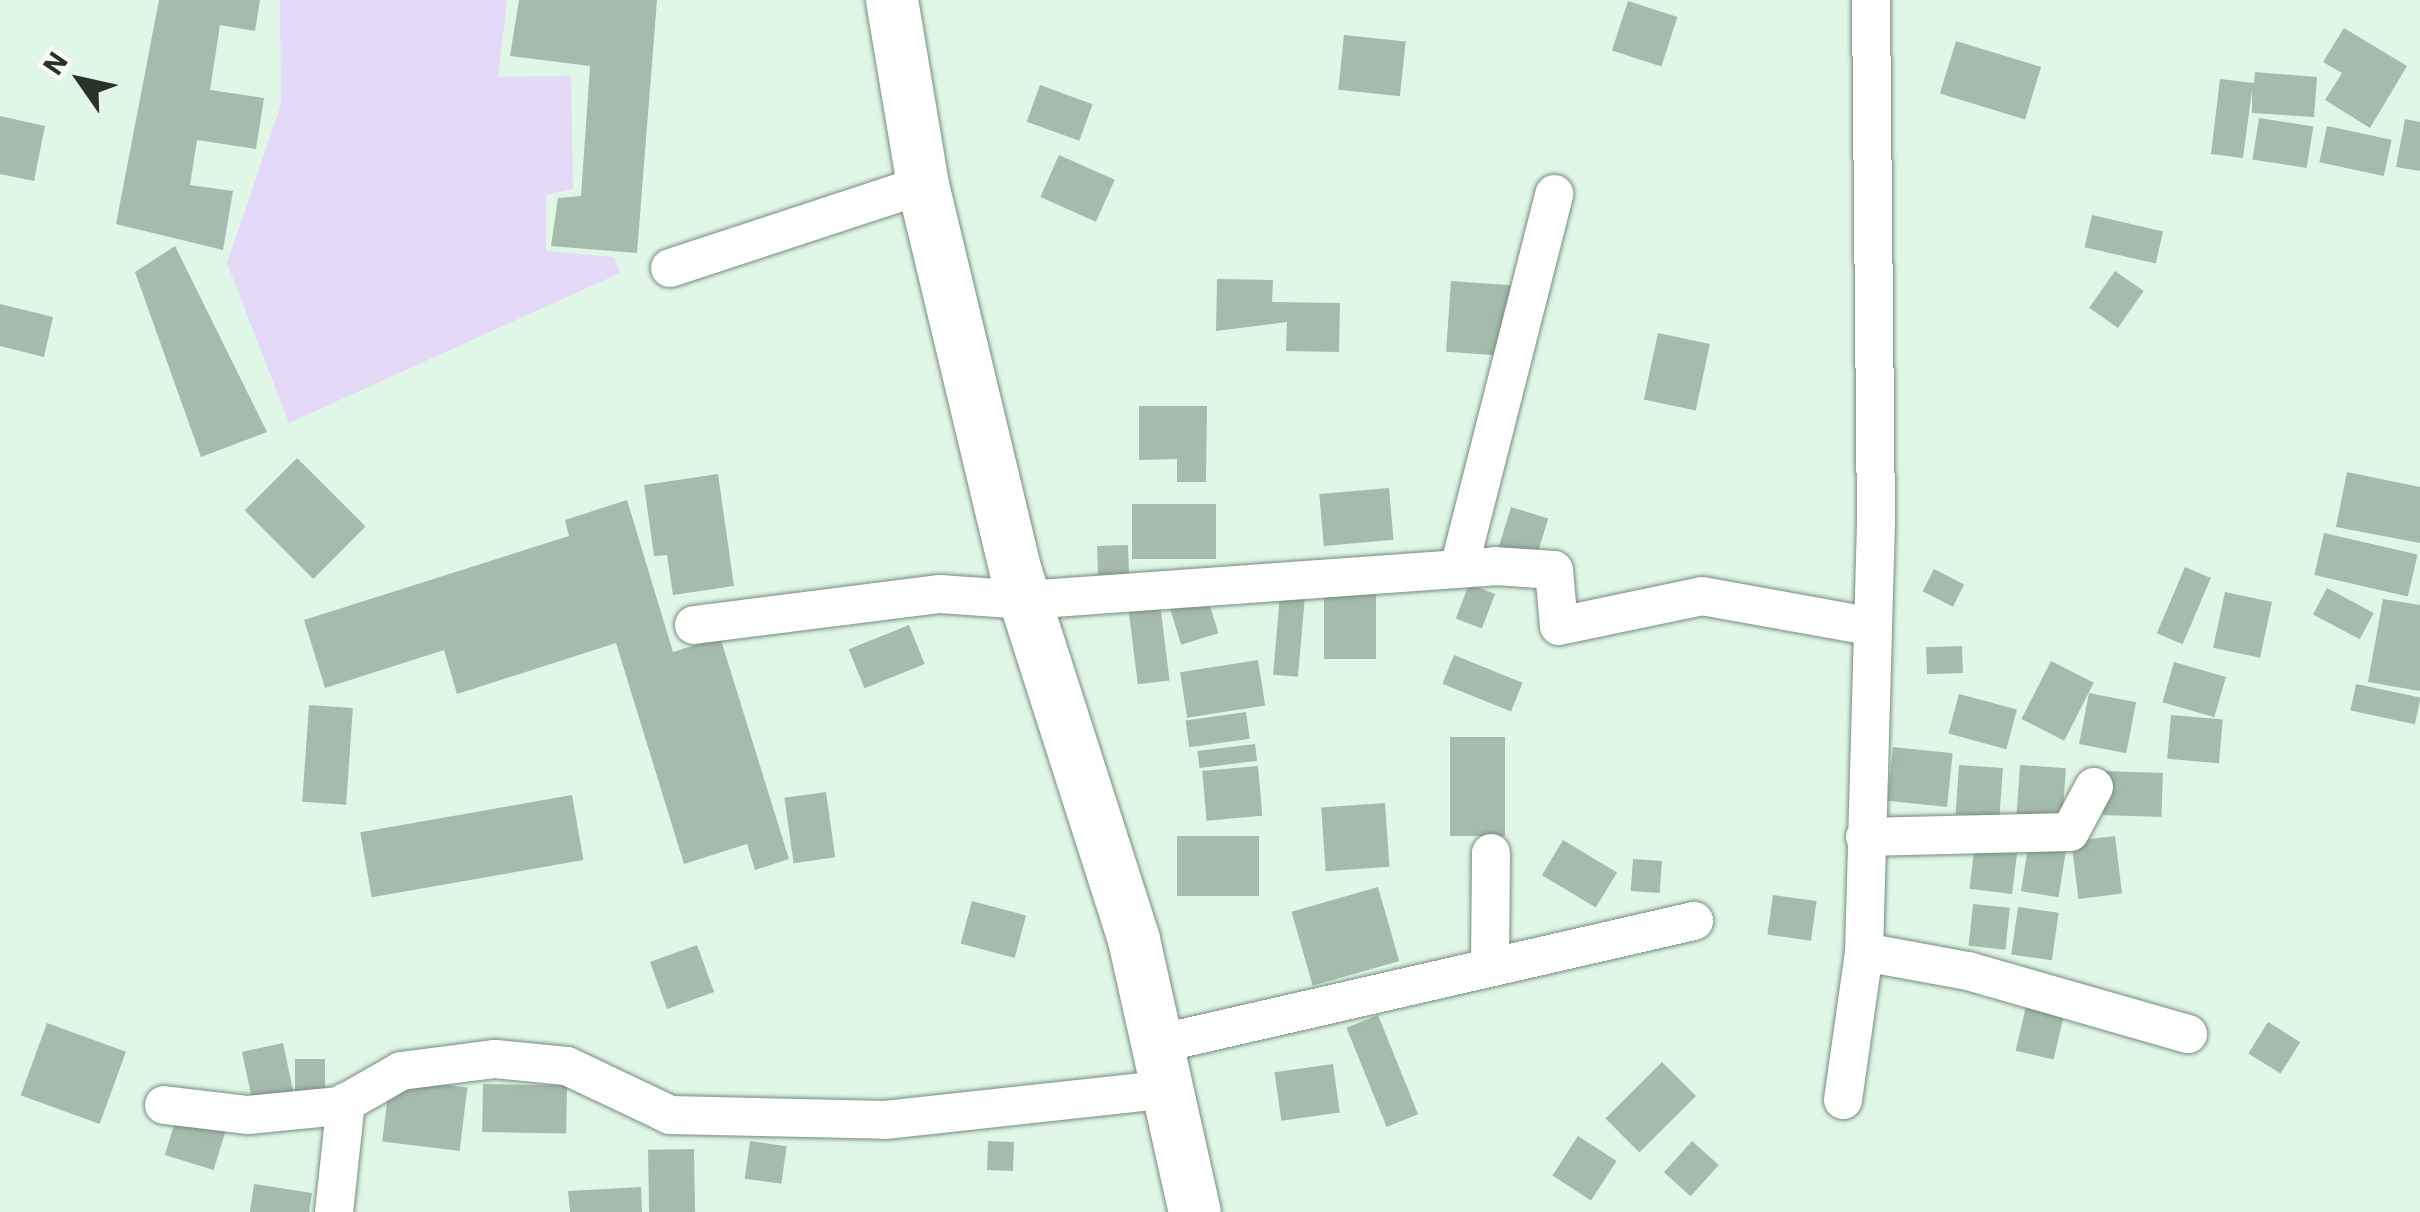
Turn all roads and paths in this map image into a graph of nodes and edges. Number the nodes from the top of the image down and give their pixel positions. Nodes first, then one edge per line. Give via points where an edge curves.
1 (892, 0) edge
2 (1871, 0) edge
3 (924, 185) junction
4 (1554, 194) dead end
5 (670, 268) dead end
6 (1459, 568) junction
7 (1026, 600) junction
8 (694, 625) dead end
9 (1870, 626) junction
10 (2094, 787) dead end
11 (1864, 837) junction
12 (1491, 853) dead end
13 (1694, 921) dead end
14 (1864, 952) junction
15 (1490, 967) junction
16 (2188, 1034) dead end
17 (1167, 1066) junction
18 (1843, 1100) dead end
19 (346, 1102) junction
20 (164, 1105) dead end
21 (334, 1212) edge
22 (1195, 1212) edge

1 - 3 main road
2 - 9 street via 1876,524
3 - 5 street
3 - 7 main road
4 - 6 street
6 - 7 street
6 - 9 street via 1554,570 1559,626 1702,596
7 - 8 street via 940,594
7 - 17 main road
9 - 11 street
10 - 11 street via 2070,832
11 - 14 street
12 - 15 street
13 - 15 street
14 - 16 street via 1968,971
14 - 18 street
15 - 17 street
17 - 19 street via 885,1120 670,1115 567,1066 496,1060 401,1071
17 - 22 main road
19 - 20 street via 248,1114
19 - 21 street

